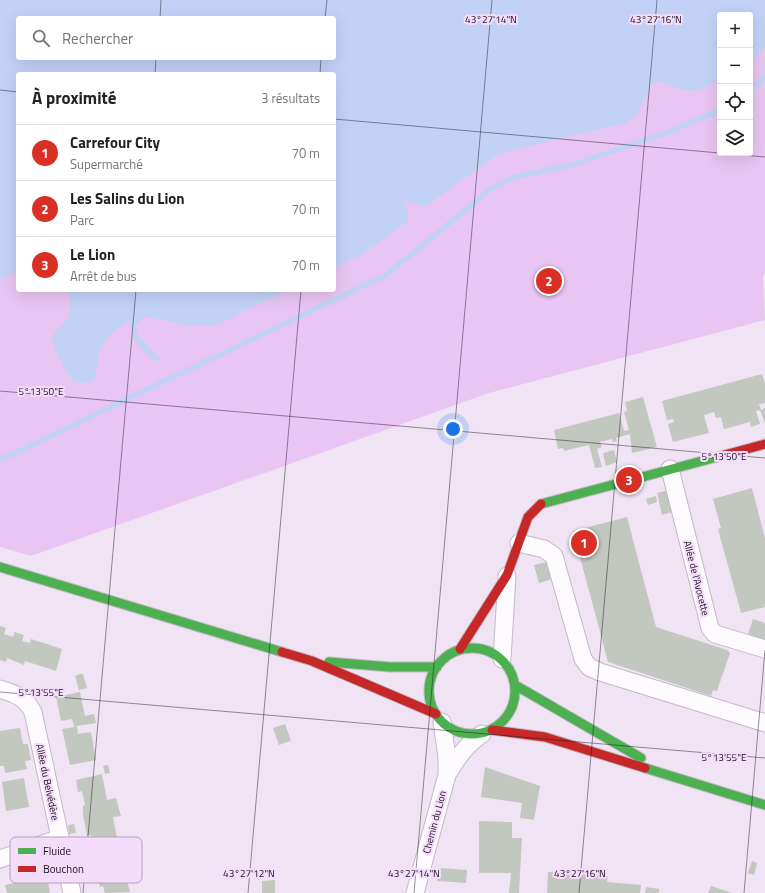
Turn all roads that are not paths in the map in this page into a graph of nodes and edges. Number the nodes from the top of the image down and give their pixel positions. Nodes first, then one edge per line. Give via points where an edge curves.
1 (765, 444) edge
2 (670, 470) junction
3 (518, 543) junction
4 (0, 567) edge
5 (507, 575) junction
6 (460, 649) junction
7 (765, 649) edge
8 (502, 659) junction
9 (312, 661) junction
10 (437, 667) junction
11 (515, 685) junction
12 (0, 689) edge
13 (439, 718) junction
14 (765, 723) edge
15 (487, 732) junction
16 (669, 774) junction
17 (447, 775) junction
18 (765, 804) edge
19 (60, 837) edge
20 (10, 856) edge
21 (0, 859) edge
22 (70, 883) edge
23 (72, 893) edge
24 (415, 893) edge

1 - 2 main road
2 - 3 main road via 539,505 528,517
2 - 7 street, Allée de l'Avocette via 710,628 720,636
3 - 5 main road
3 - 14 street via 544,549 554,556 583,659 589,667
4 - 9 main road
5 - 6 main road
5 - 8 street
6 - 8 main road via 475,648 489,651
6 - 10 main road via 447,656
8 - 11 main road via 511,671
9 - 10 main road
9 - 13 main road
10 - 13 main road via 429,690 431,702
11 - 15 main road via 511,711 503,722
11 - 16 main road
12 - 19 street, Allée du Belvédère via 20,695 33,712
13 - 15 main road via 460,733
13 - 17 street, Chemin du Lion via 448,757
15 - 16 main road via 545,737
15 - 17 street, Chemin du Lion via 464,748
16 - 18 main road
17 - 24 street, Chemin du Lion
20 - 21 street
22 - 23 street, Allée du Belvédère

